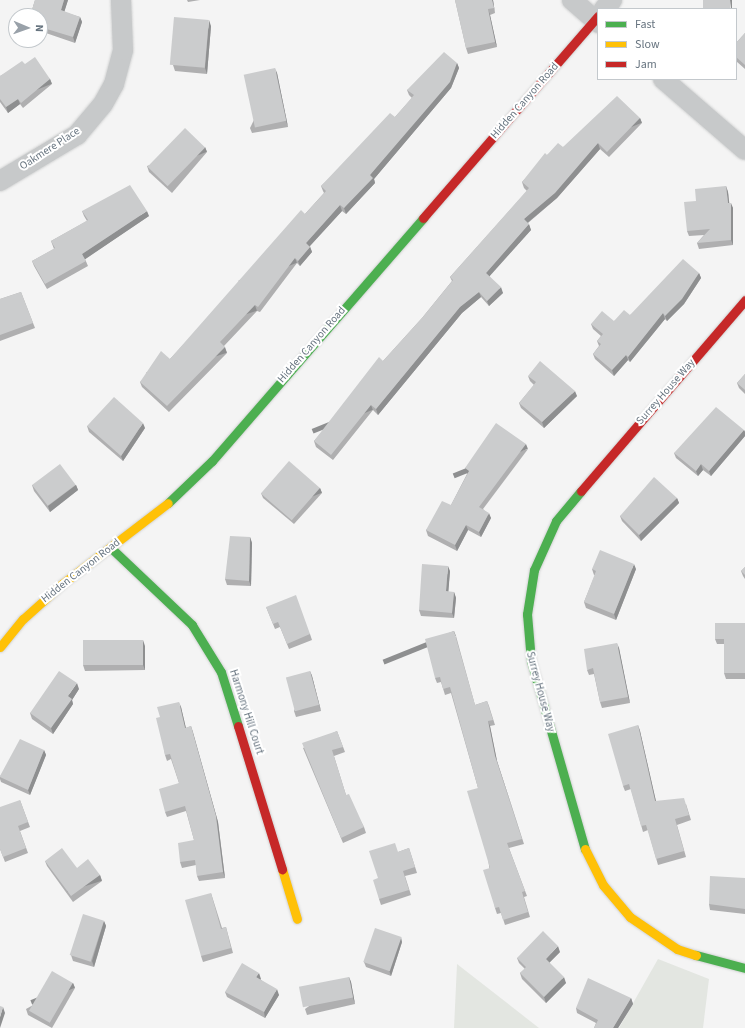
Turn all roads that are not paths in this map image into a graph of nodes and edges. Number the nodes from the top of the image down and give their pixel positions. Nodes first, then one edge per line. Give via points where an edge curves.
1 (121, 0) edge
2 (572, 0) edge
3 (612, 0) edge
4 (606, 8) edge
5 (597, 16) edge
6 (597, 19) edge
7 (664, 80) edge
8 (745, 150) edge
9 (0, 181) edge
10 (745, 300) edge
11 (111, 548) junction
12 (0, 647) edge
13 (297, 919) dead end
14 (745, 968) edge

1 - 9 street, Oakmere Place via 123,50 114,84 103,104 77,135
2 - 5 street
3 - 4 street, Hidden Canyon Road
6 - 11 street, Hidden Canyon Road via 212,460 170,501
7 - 8 street
10 - 14 street, Surrey House Way via 556,521 534,570 526,614 531,661 580,838 603,885 630,917 671,946 701,959
11 - 12 street, Hidden Canyon Road via 62,584 23,619
11 - 13 street, Harmony Hill Court via 188,621 221,672

